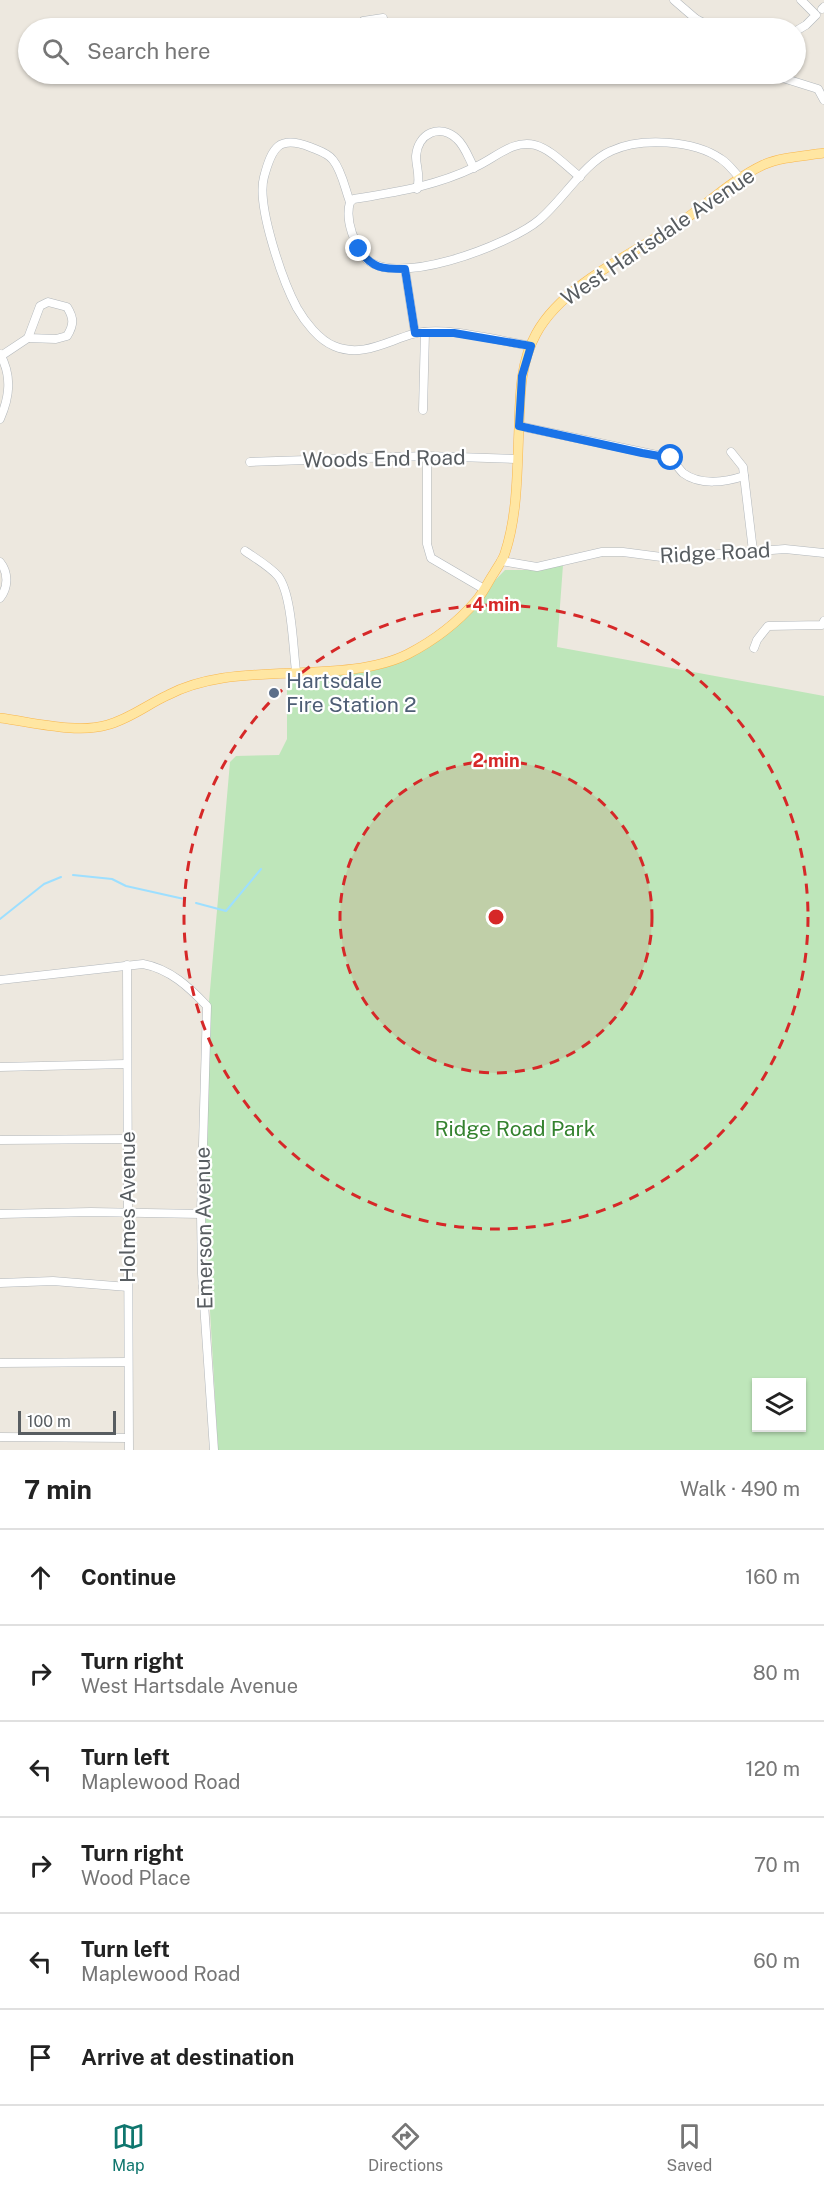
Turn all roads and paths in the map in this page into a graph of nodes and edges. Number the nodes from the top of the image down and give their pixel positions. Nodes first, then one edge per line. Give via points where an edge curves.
1 (674, 0) edge
2 (801, 0) edge
3 (694, 18) edge
4 (806, 25) edge
5 (806, 84) edge
6 (824, 100) edge
7 (824, 153) edge
8 (474, 168) junction
9 (580, 177) junction
10 (740, 178) junction
11 (417, 189) junction
12 (350, 202) junction
13 (405, 269) junction
14 (425, 332) junction
15 (415, 333) junction
16 (28, 339) junction
17 (531, 346) junction
18 (1, 355) edge
19 (423, 410) dead end
20 (0, 419) edge
21 (519, 426) junction
22 (730, 452) dead end
23 (427, 456) junction
24 (517, 459) junction
25 (250, 462) dead end
26 (744, 476) junction
27 (245, 550) dead end
28 (753, 551) junction
29 (824, 553) edge
30 (501, 561) junction
31 (0, 562) edge
32 (484, 589) junction
33 (0, 598) edge
34 (824, 621) edge
35 (754, 648) dead end
36 (296, 671) junction
37 (0, 718) edge
38 (127, 965) junction
39 (0, 980) edge
40 (126, 1064) junction
41 (0, 1067) edge
42 (128, 1139) junction
43 (0, 1140) edge
44 (128, 1213) junction
45 (0, 1214) edge
46 (201, 1214) junction
47 (0, 1283) edge
48 (128, 1287) junction
49 (128, 1362) junction
50 (0, 1363) edge
51 (0, 1437) edge
52 (128, 1438) junction
53 (129, 1450) edge
54 (214, 1450) edge

1 - 3 street
2 - 4 street via 816,15
5 - 6 street via 818,89
7 - 10 main road, West Hartsdale Avenue via 783,159
8 - 9 street via 510,147 534,145
8 - 11 street
8 - 11 street via 455,137 440,131 427,133 416,157 420,177
9 - 10 street via 612,150 651,142 693,146 722,160
9 - 13 street via 531,227 502,242
10 - 17 main road, West Hartsdale Avenue via 684,220 568,294 553,309
11 - 12 street
12 - 13 street via 350,229 365,258 378,267
12 - 15 street via 333,159 320,150 291,141 275,149 263,178 262,200 290,294 311,329 344,350 371,349
13 - 15 street
14 - 15 street
14 - 17 street
14 - 19 street
16 - 16 street via 40,306 58,303 67,307 73,322 67,336
16 - 18 street
17 - 21 main road, West Hartsdale Avenue via 522,376
18 - 20 street via 10,384
21 - 24 main road, West Hartsdale Avenue
21 - 26 street via 671,458 684,474 704,481 729,481
22 - 26 street via 743,467
23 - 24 street, Woods End Road
23 - 25 street, Woods End Road
23 - 32 street via 430,558
24 - 30 main road, West Hartsdale Avenue via 511,524
26 - 28 street
27 - 36 street via 280,579
28 - 29 street, Ridge Road
28 - 30 street, Ridge Road via 685,558 602,552 537,567
30 - 32 main road, West Hartsdale Avenue
31 - 33 street via 7,580
32 - 36 main road, West Hartsdale Avenue via 449,627 406,655 363,667
34 - 35 street via 812,627 768,626
36 - 37 main road, West Hartsdale Avenue via 196,684 105,726 72,728
38 - 39 street
38 - 40 street, Holmes Avenue
38 - 46 street, Emerson Avenue via 143,964 165,970 207,1006
40 - 41 street
40 - 42 street, Holmes Avenue
42 - 43 street
42 - 44 street, Holmes Avenue
44 - 45 street
44 - 46 street
44 - 48 street, Holmes Avenue
46 - 54 street, Emerson Avenue
47 - 48 street via 53,1281
48 - 49 street, Holmes Avenue
49 - 50 street
49 - 52 street, Holmes Avenue
51 - 52 street
52 - 53 street, Holmes Avenue

